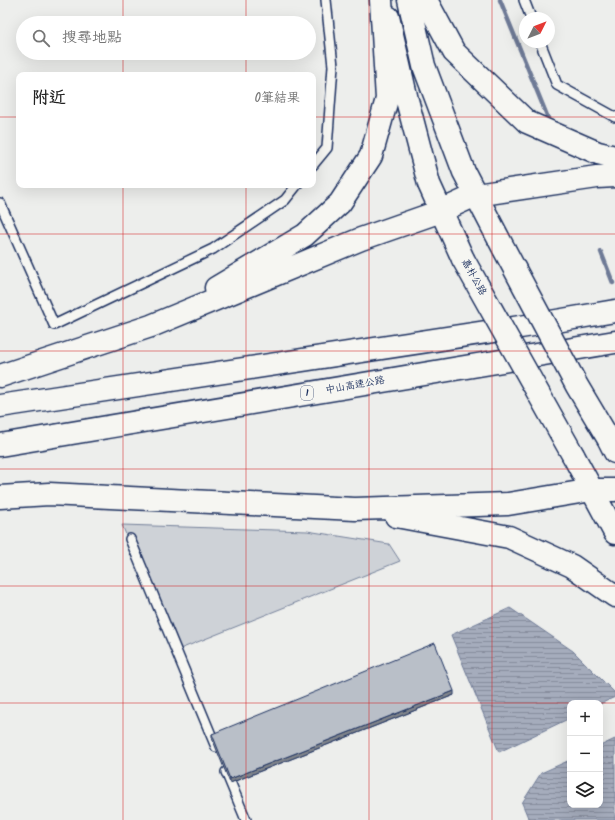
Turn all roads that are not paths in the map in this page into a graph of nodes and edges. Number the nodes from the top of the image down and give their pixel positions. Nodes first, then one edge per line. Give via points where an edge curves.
1 (326, 0) edge
2 (383, 0) edge
3 (409, 0) edge
4 (426, 0) edge
5 (524, 0) edge
6 (529, 12) edge
7 (542, 48) edge
8 (615, 117) edge
9 (615, 157) edge
10 (316, 161) edge
11 (615, 176) edge
12 (295, 188) edge
13 (476, 195) junction
14 (0, 203) edge
15 (441, 211) junction
16 (615, 311) edge
17 (152, 326) junction
18 (615, 342) edge
19 (0, 376) edge
20 (0, 406) edge
21 (0, 445) edge
22 (612, 445) edge
23 (592, 490) junction
24 (615, 490) edge
25 (0, 497) edge
26 (355, 509) junction
27 (615, 532) edge
28 (130, 539) dead end
29 (615, 596) edge
30 (246, 820) edge

1 - 10 lane via 333,66 327,148
2 - 15 main road, 嘉朴公路 via 429,184
2 - 17 main road via 387,99 371,156 340,203 305,235
3 - 13 main road via 424,66 464,172
4 - 9 main road via 454,52 527,122 598,153
5 - 6 lane
7 - 8 lane via 557,86
11 - 13 main road
12 - 14 lane via 285,200 214,250 54,325
13 - 15 main road
13 - 22 main road, bridge via 577,386
15 - 17 main road via 362,239
15 - 23 main road, 嘉朴公路, bridge via 463,259
16 - 20 main road
17 - 19 main road
18 - 21 main road, 中山高速公路 / 1
23 - 24 main road
23 - 26 main road via 508,504
23 - 27 main road, 嘉朴公路
25 - 26 main road via 49,494
26 - 29 main road via 509,537 572,566
28 - 30 lane

